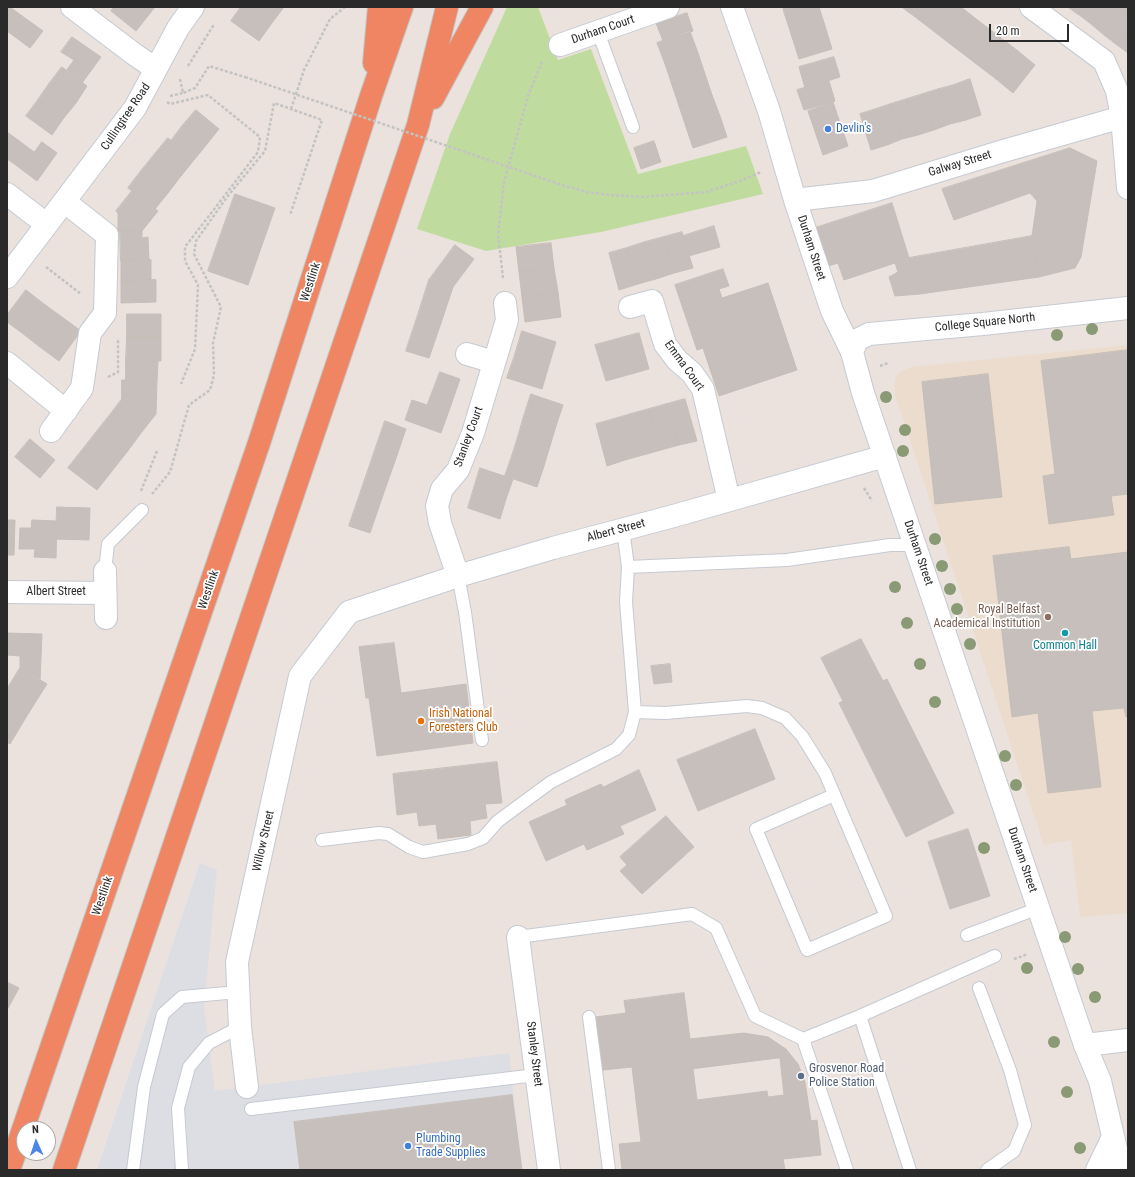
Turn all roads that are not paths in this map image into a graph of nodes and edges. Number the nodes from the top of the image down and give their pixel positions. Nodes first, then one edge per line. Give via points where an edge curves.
1 (72, 7) edge
2 (379, 7) edge
3 (402, 7) edge
4 (447, 7) edge
5 (482, 7) edge
6 (668, 7) edge
7 (732, 7) edge
8 (1031, 7) edge
9 (201, 14) edge
10 (598, 32) junction
11 (560, 45) road end
12 (152, 78) junction
13 (371, 96) junction
14 (1125, 115) edge
15 (418, 125) junction
16 (633, 127) dead end
17 (1128, 188) edge
18 (7, 194) edge
19 (796, 200) junction
20 (65, 202) junction
21 (46, 224) junction
22 (7, 277) edge
23 (505, 303) road end
24 (630, 307) dead end
25 (1128, 308) edge
26 (852, 352) junction
27 (467, 354) dead end
28 (494, 362) junction
29 (7, 363) edge
30 (66, 411) junction
31 (51, 431) dead end
32 (885, 456) junction
33 (729, 500) junction
34 (142, 510) road end
35 (623, 529) junction
36 (915, 545) junction
37 (628, 568) junction
38 (105, 571) joint
39 (458, 576) junction
40 (7, 592) edge
41 (105, 593) junction
42 (349, 612) joint
43 (106, 618) dead end
44 (635, 712) junction
45 (482, 740) dead end
46 (834, 795) junction
47 (322, 840) dead end
48 (1039, 908) junction
49 (967, 935) dead end
50 (518, 937) joint
51 (995, 956) dead end
52 (979, 988) dead end
53 (238, 992) junction
54 (860, 1016) junction
55 (589, 1018) dead end
56 (240, 1027) junction
57 (803, 1039) junction
58 (1128, 1040) edge
59 (1085, 1045) junction
60 (536, 1075) junction
61 (246, 1087) dead end
62 (251, 1109) dead end
63 (1113, 1137) junction
64 (9, 1170) edge
65 (64, 1170) edge
66 (133, 1170) edge
67 (182, 1170) edge
68 (549, 1170) edge
69 (609, 1170) edge
70 (846, 1170) edge
71 (910, 1170) edge
72 (987, 1170) edge
73 (1097, 1170) edge
74 (1121, 1170) edge

1 - 12 street via 134,54
2 - 13 highway
3 - 13 highway, Westlink
4 - 15 highway
5 - 15 highway
6 - 10 street, Durham Court
7 - 19 street, Durham Street via 769,111
8 - 14 street via 1104,61
9 - 12 street, Cullingtree Road via 178,28
10 - 11 street, Durham Court
10 - 16 lane
12 - 20 street, Cullingtree Road via 135,108
13 - 64 highway, Westlink via 259,443
14 - 17 street
14 - 19 street, Galway Street via 873,191
15 - 65 highway
18 - 21 street
19 - 26 street, Durham Street via 832,311
20 - 21 street, Cullingtree Road
20 - 30 street via 107,235 105,313 90,332 82,388
21 - 22 street, Cullingtree Road
23 - 28 street, Stanley Court via 507,320
24 - 33 street, Emma Court via 652,301 665,344 703,389
25 - 26 street, College Square North via 870,334 857,340
26 - 32 street, Durham Street
27 - 28 street
28 - 39 street, Stanley Court via 473,433 458,470 442,489 437,506 440,523
29 - 30 street
30 - 31 street
32 - 33 street, Albert Street
32 - 36 street, Durham Street
33 - 35 street, Albert Street
34 - 38 lane via 108,544
35 - 37 lane
35 - 39 street, Albert Street
36 - 37 lane via 890,545 788,560
36 - 48 street, Durham Street
37 - 44 lane via 626,602
38 - 41 street
39 - 42 street, Albert Street
39 - 45 lane
40 - 41 street, Albert Street
41 - 43 street
42 - 53 street, Willow Street via 300,676 237,962
44 - 46 lane via 665,713 746,706 762,708 785,718 802,736 825,773
44 - 47 lane via 629,735 616,749 551,782 498,820 484,838 468,844 423,852 409,848 388,834
46 - 46 lane via 886,916 807,950 756,829
48 - 49 lane
48 - 59 street, Durham Street
50 - 57 lane via 692,914 716,928 755,1016
50 - 60 street, Stanley Street
51 - 54 lane
52 - 72 lane via 1010,1070 1025,1125 1014,1151
53 - 56 street, Willow Street
53 - 66 lane via 182,997 163,1014 144,1087
54 - 57 lane
54 - 71 lane
55 - 69 lane
56 - 61 street, Willow Street
56 - 67 lane via 209,1043 189,1067 178,1108
57 - 70 lane
58 - 59 street
59 - 63 street, Durham Street via 1100,1081
60 - 62 lane
60 - 68 street, Stanley Street
63 - 73 street
63 - 74 street, Durham Street

